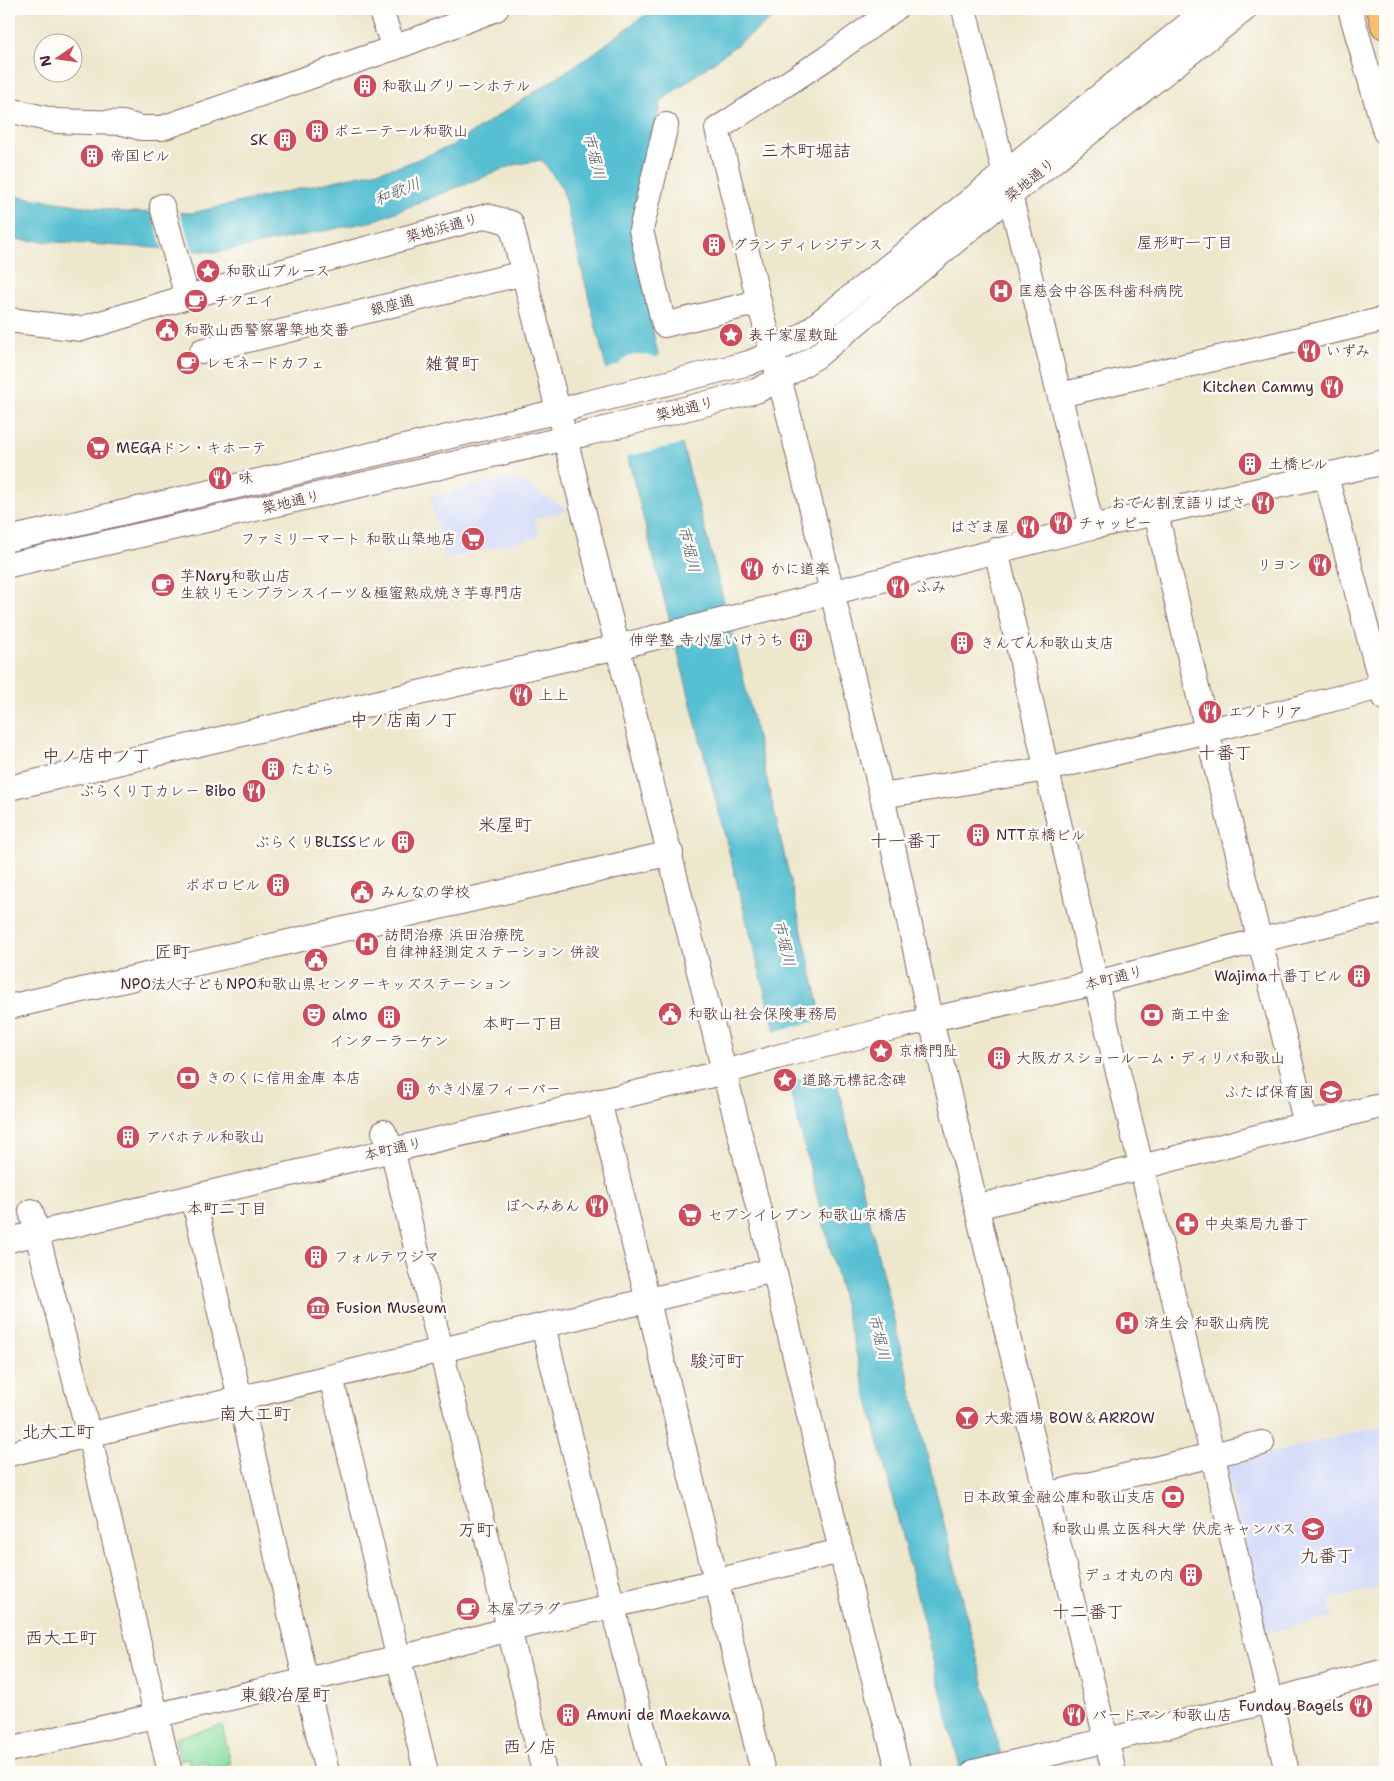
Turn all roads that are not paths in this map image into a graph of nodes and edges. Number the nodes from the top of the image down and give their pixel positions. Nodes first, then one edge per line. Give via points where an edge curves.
1 (380, 9) edge
2 (496, 9) edge
3 (895, 9) edge
4 (964, 9) edge
5 (1208, 9) edge
6 (1245, 9) edge
7 (1350, 9) edge
8 (1381, 9) edge
9 (1385, 25) edge
10 (394, 48) junction
11 (9, 110) edge
12 (666, 125) dead end
13 (1385, 132) edge
14 (1008, 184) junction
15 (162, 206) dead end
16 (524, 273) junction
17 (187, 297) junction
18 (759, 302) junction
19 (9, 320) edge
20 (1385, 320) edge
21 (202, 350) dead end
22 (773, 353) junction
23 (780, 380) junction
24 (1060, 395) junction
25 (559, 411) junction
26 (565, 438) junction
27 (1385, 462) edge
28 (1326, 476) junction
29 (1156, 513) junction
30 (1092, 527) junction
31 (9, 539) edge
32 (996, 550) junction
33 (9, 565) edge
34 (833, 592) junction
35 (617, 647) junction
36 (1384, 690) edge
37 (1207, 731) junction
38 (1047, 769) junction
39 (9, 788) edge
40 (882, 796) junction
41 (671, 853) junction
42 (1385, 910) edge
43 (1261, 940) junction
44 (1096, 983) junction
45 (9, 1007) edge
46 (931, 1019) junction
47 (725, 1072) junction
48 (599, 1101) junction
49 (1385, 1105) edge
50 (1306, 1124) junction
51 (388, 1141) junction
52 (1142, 1167) junction
53 (193, 1197) junction
54 (976, 1207) junction
55 (32, 1211) dead end
56 (38, 1234) junction
57 (9, 1240) edge
58 (774, 1270) junction
59 (648, 1301) junction
60 (543, 1326) junction
61 (442, 1351) junction
62 (330, 1377) junction
63 (240, 1400) junction
64 (89, 1435) junction
65 (1262, 1443) dead end
66 (9, 1454) edge
67 (1212, 1454) junction
68 (1046, 1495) junction
69 (841, 1551) junction
70 (717, 1580) junction
71 (612, 1606) junction
72 (510, 1629) junction
73 (400, 1658) junction
74 (1385, 1671) edge
75 (306, 1679) junction
76 (1270, 1701) junction
77 (156, 1715) junction
78 (1106, 1741) junction
79 (9, 1750) edge
80 (170, 1772) edge
81 (327, 1772) edge
82 (426, 1772) edge
83 (544, 1772) edge
84 (654, 1772) edge
85 (763, 1772) edge
86 (898, 1772) edge
87 (974, 1772) edge
88 (1114, 1772) edge
89 (1287, 1772) edge

1 - 10 street
2 - 10 street
3 - 18 street via 717,129
4 - 14 street
5 - 14 street, 築地通り
6 - 14 street, 築地通り
7 - 13 street
8 - 9 main road
10 - 11 street via 162,128 56,121
12 - 18 street via 641,230 664,326
14 - 22 street, 築地通り via 801,337
14 - 23 street, 築地通り via 817,356
14 - 24 street
15 - 17 street
16 - 17 street, 築地浜通り via 511,223 487,216
16 - 21 street, 銀座通
16 - 25 street, 築地浜通り
17 - 19 street via 80,329
18 - 22 street
20 - 24 street
22 - 23 street
22 - 25 street, 築地通り via 749,363
23 - 26 street, 築地通り via 756,392
23 - 34 street
24 - 30 street
25 - 26 street, 築地浜通り
25 - 31 street, 築地通り
26 - 33 street, 築地通り
26 - 35 street, 築地浜通り
27 - 28 street
28 - 29 street
28 - 36 street
29 - 30 street
29 - 37 street
30 - 32 street
32 - 34 street
32 - 38 street
34 - 35 street
34 - 40 street
35 - 39 street
35 - 41 street, 築地浜通り
36 - 37 street
37 - 38 street
37 - 43 street
38 - 40 street
38 - 44 street
40 - 46 street
41 - 45 street
41 - 47 street, 築地浜通り
42 - 43 street, 本町通り
43 - 44 street, 本町通り
43 - 50 street
44 - 46 street, 本町通り
44 - 52 street
46 - 47 street, 本町通り
46 - 54 street
47 - 48 street, 本町通り
47 - 58 street, 築地浜通り
48 - 51 street, 本町通り
48 - 59 street
49 - 50 street
50 - 52 street
51 - 53 street, 本町通り
51 - 61 street
52 - 54 street
52 - 67 street
53 - 56 street, 本町通り
53 - 63 street
54 - 68 street
55 - 56 street
56 - 57 street, 本町通り
56 - 64 street
58 - 59 street
58 - 69 street, 築地浜通り
59 - 60 street
59 - 70 street
60 - 61 street
60 - 71 street
61 - 62 street
61 - 72 street
62 - 63 street
62 - 73 street
63 - 64 street
63 - 75 street
64 - 66 street
64 - 77 street
65 - 67 street
67 - 68 street
67 - 76 street
68 - 78 street
69 - 70 street
69 - 86 street, 築地浜通り
70 - 71 street
70 - 85 street
71 - 72 street
71 - 84 street
72 - 73 street
72 - 83 street
73 - 75 street
73 - 82 street
74 - 76 street
75 - 77 street
75 - 81 street
76 - 78 street
76 - 89 street
77 - 79 street
77 - 80 street
78 - 87 street
78 - 88 street

